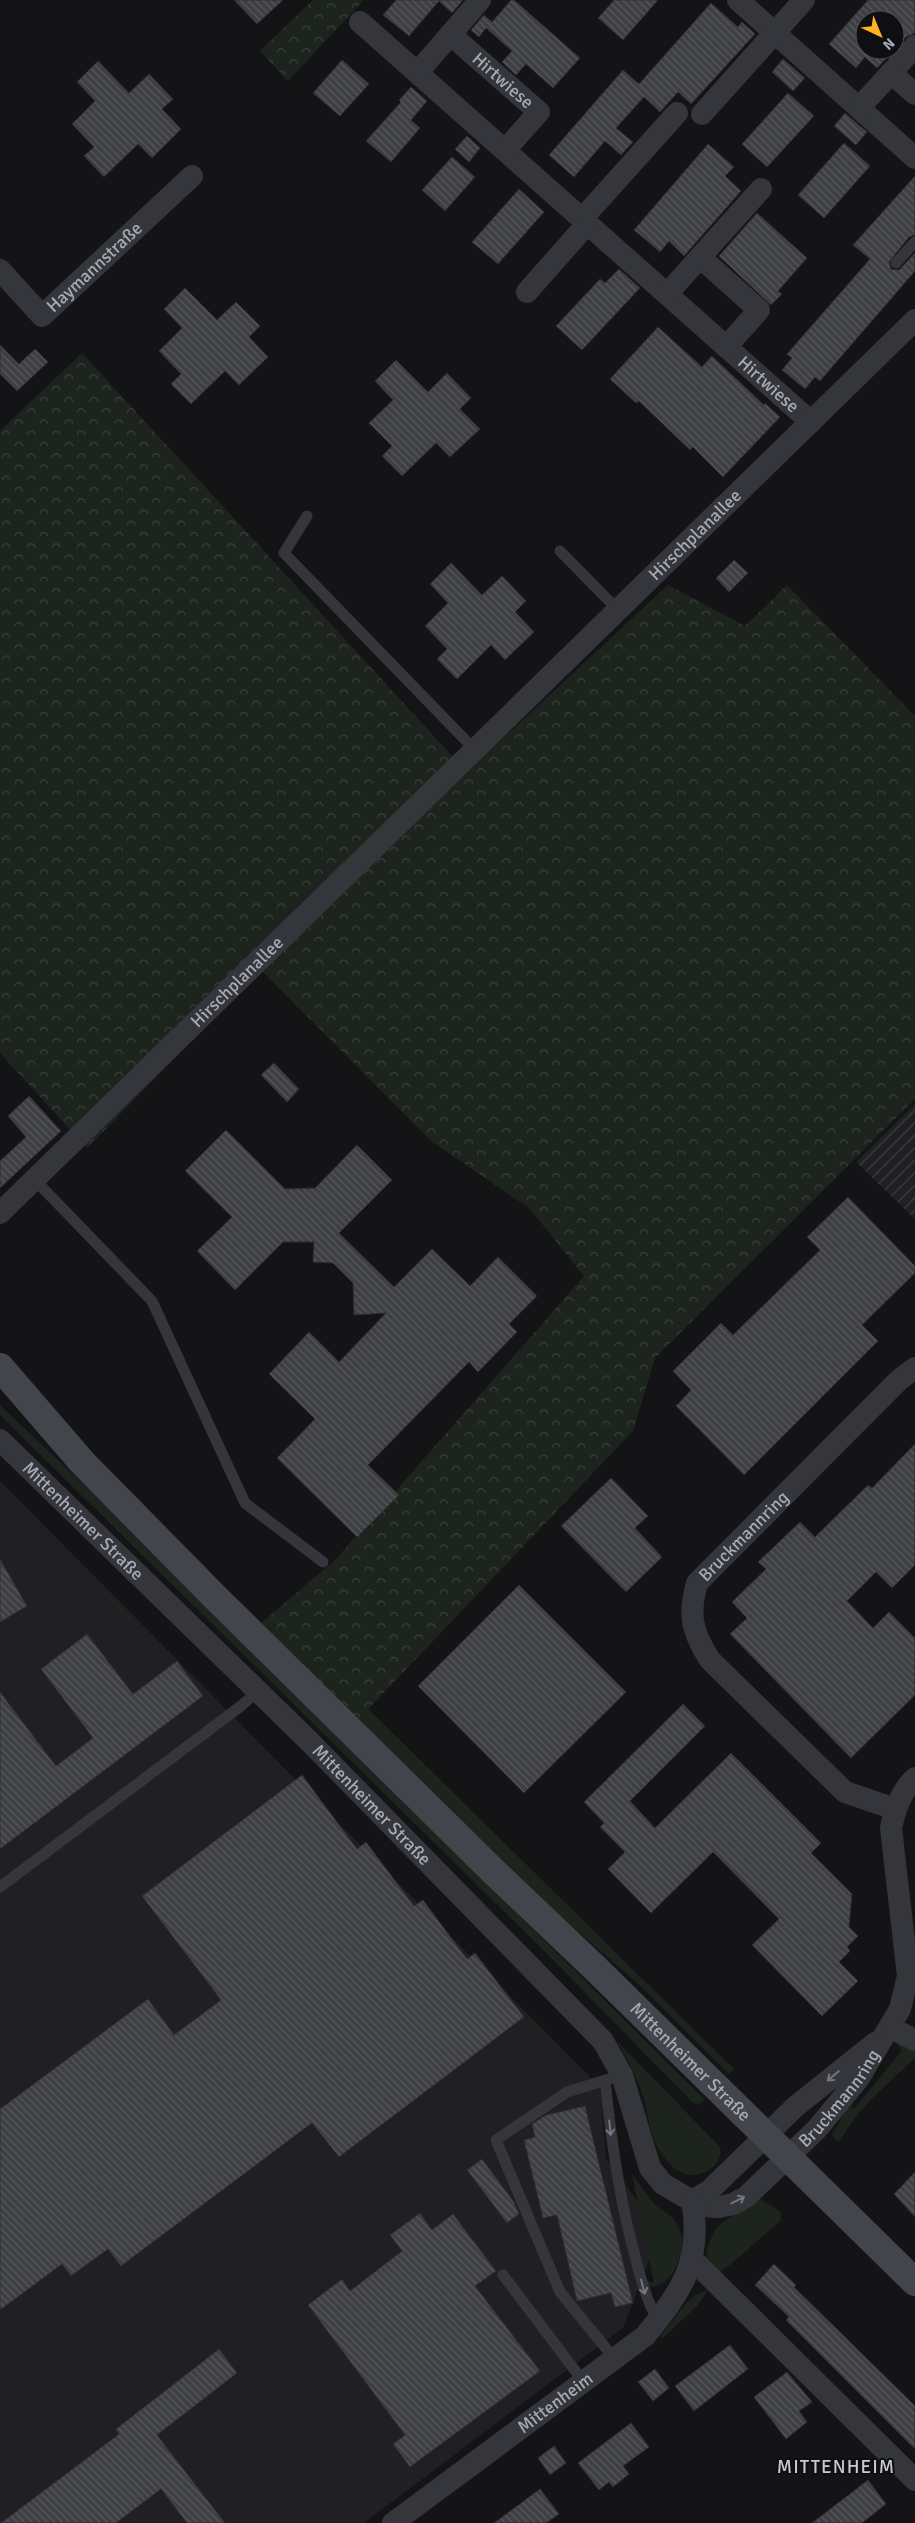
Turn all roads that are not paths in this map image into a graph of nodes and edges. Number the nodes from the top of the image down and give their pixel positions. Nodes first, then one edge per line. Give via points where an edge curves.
1 (480, 0) edge
2 (738, 0) edge
3 (804, 0) edge
4 (360, 22) dead end
5 (775, 32) junction
6 (452, 34) junction
7 (915, 46) edge
8 (418, 72) junction
9 (891, 73) junction
10 (915, 94) edge
11 (859, 108) junction
12 (677, 113) dead end
13 (702, 114) dead end
14 (505, 150) junction
15 (915, 158) edge
16 (192, 176) dead end
17 (761, 189) dead end
18 (585, 221) junction
19 (915, 242) edge
20 (700, 257) junction
21 (896, 263) dead end
22 (0, 270) edge
23 (526, 292) dead end
24 (667, 294) junction
25 (915, 320) edge
26 (726, 347) junction
27 (811, 422) junction
28 (307, 516) dead end
29 (560, 551) dead end
30 (618, 610) junction
31 (475, 750) junction
32 (35, 1180) junction
33 (0, 1214) edge
34 (0, 1366) edge
35 (915, 1368) edge
36 (0, 1392) edge
37 (0, 1440) edge
38 (82, 1462) junction
39 (323, 1562) dead end
40 (258, 1691) junction
41 (915, 1778) edge
42 (895, 1808) junction
43 (0, 1887) edge
44 (888, 2031) junction
45 (915, 2040) edge
46 (613, 2077) junction
47 (766, 2135) junction
48 (789, 2157) junction
49 (692, 2201) junction
50 (691, 2258) junction
51 (503, 2275) dead end
52 (915, 2282) edge
53 (658, 2320) junction
54 (614, 2358) junction
55 (583, 2381) junction
56 (915, 2480) edge
57 (393, 2523) edge

1 - 6 street
2 - 5 street
3 - 5 street
4 - 8 street, Hirtwiese
5 - 11 street
5 - 13 street
6 - 8 street
6 - 14 street, Hirtwiese via 539,112
7 - 9 street
8 - 14 street, Hirtwiese
9 - 10 street
9 - 11 street
11 - 15 street
12 - 18 street
14 - 18 street, Hirtwiese
16 - 22 street, Haymannstraße via 42,316
17 - 20 street
18 - 23 street
18 - 24 street, Hirtwiese
19 - 21 lane
20 - 24 street
20 - 26 street, Hirtwiese via 759,310
24 - 26 street, Hirtwiese
25 - 27 street, Hirschplanallee
26 - 27 street, Hirtwiese
27 - 30 street, Hirschplanallee
28 - 31 lane via 284,553
29 - 30 lane
30 - 31 street, Hirschplanallee
31 - 32 street, Hirschplanallee
32 - 33 street, Hirschplanallee
32 - 39 lane via 152,1301 245,1502
34 - 38 main road, Mittenheimer Straße
35 - 42 street, Bruckmannring via 899,1380 696,1583 691,1620 710,1660 845,1792
36 - 38 main road, Mittenheimer Straße
37 - 40 street, Mittenheimer Straße
38 - 47 main road, Mittenheimer Straße via 486,1865
40 - 43 lane
40 - 46 street, Mittenheimer Straße via 603,2042
41 - 42 street, Bruckmannring
42 - 44 street, Bruckmannring via 891,1828 908,1976 900,2009
44 - 45 street
44 -> 47 street, Bruckmannring
44 - 48 street, Bruckmannring via 859,2078
46 - 49 street, Mittenheimer Straße via 650,2168 663,2184
46 -> 53 lane via 613,2160 625,2223 647,2302
46 - 54 lane via 567,2092 496,2140 560,2292
47 - 48 main road, Mittenheimer Straße
47 - 49 street, Mittenheimer Straße via 710,2191
49 -> 48 street, Mittenheimer Straße via 720,2208 733,2204 746,2197
48 - 52 main road
49 - 50 street, Mittenheim via 696,2237
50 - 53 street, Mittenheim via 670,2307
50 - 56 street
51 - 55 lane
53 - 54 street, Mittenheim via 644,2336
54 - 55 street, Mittenheim
55 - 57 street, Mittenheim

